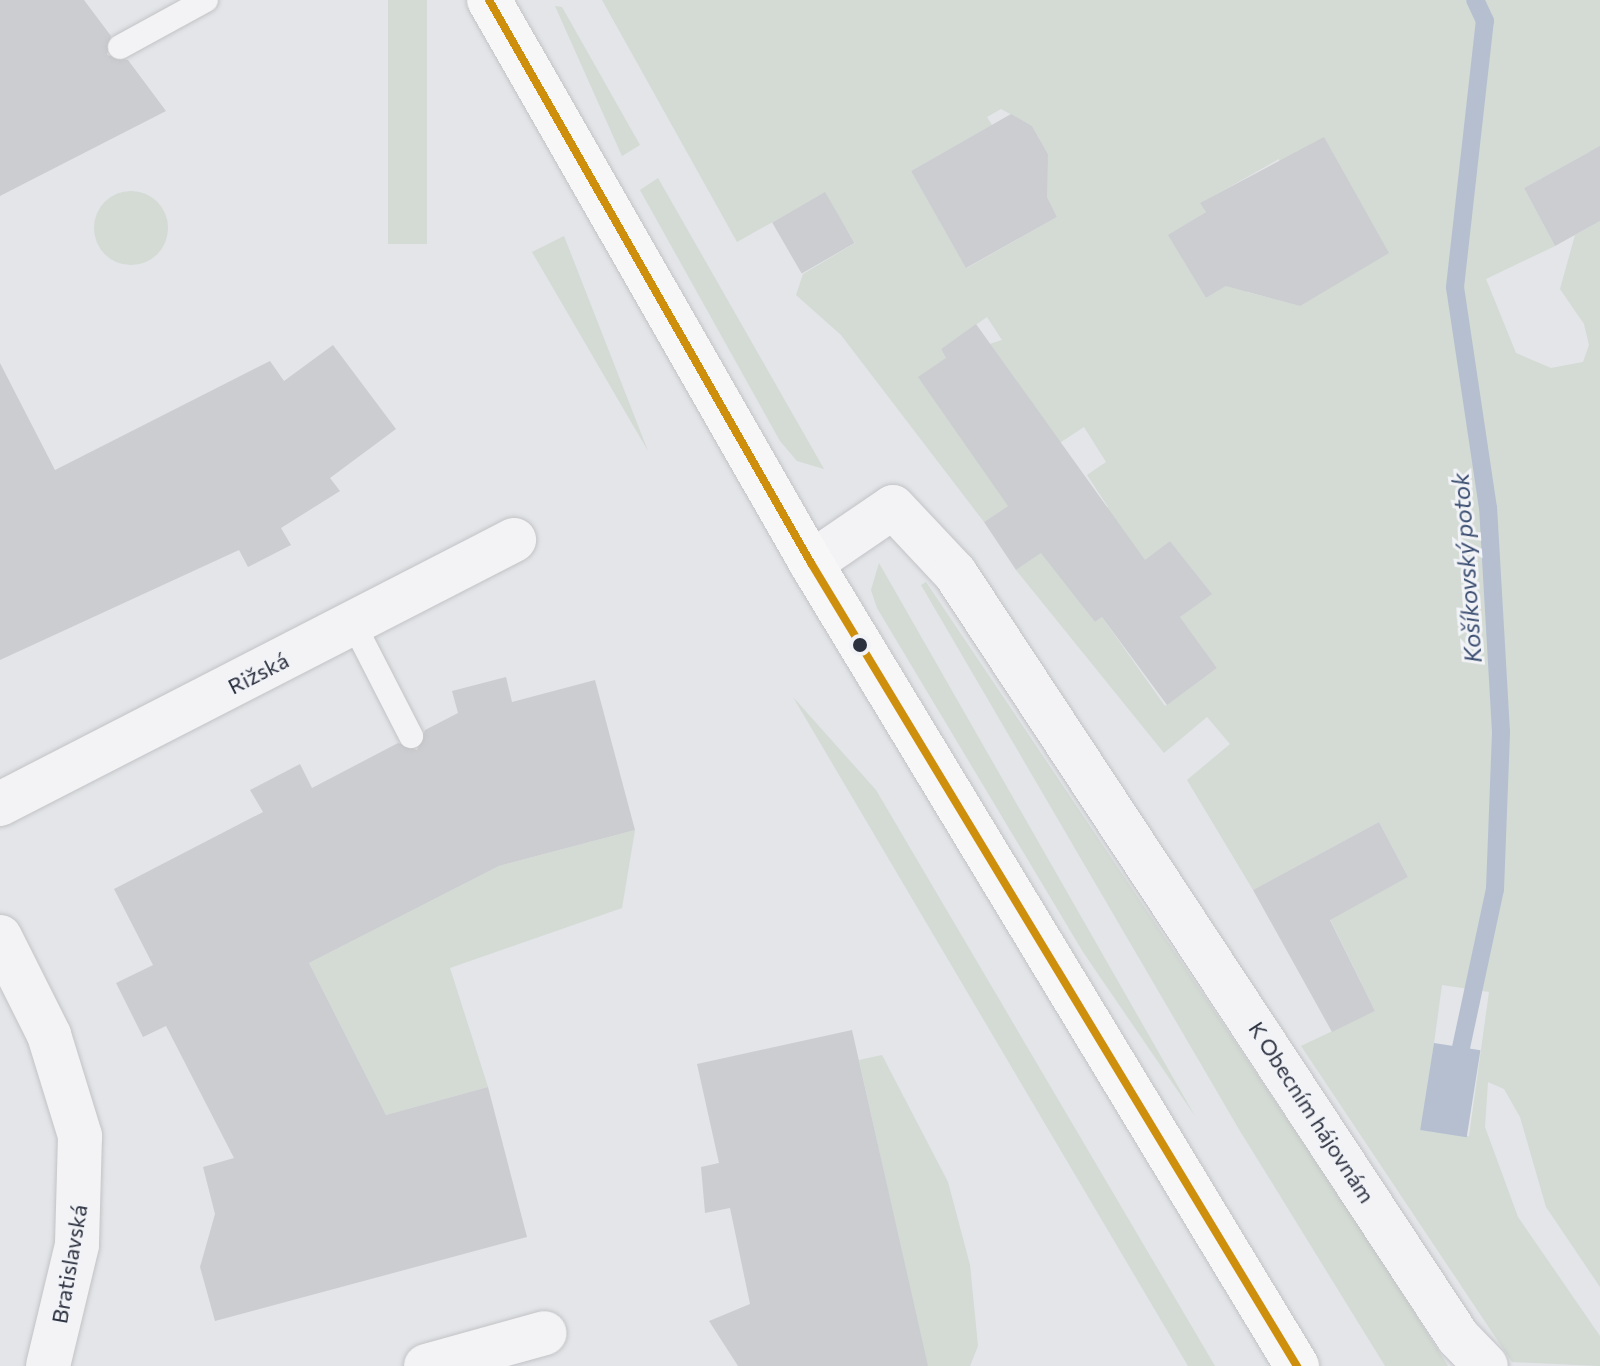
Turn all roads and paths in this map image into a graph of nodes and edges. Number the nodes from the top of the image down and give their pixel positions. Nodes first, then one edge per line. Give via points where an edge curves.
1 (206, 0) edge
2 (489, 0) edge
3 (120, 47) dead end
4 (514, 540) dead end
5 (811, 563) junction
6 (354, 625) junction
7 (411, 736) dead end
8 (0, 804) edge
9 (0, 937) edge
10 (545, 1333) dead end
11 (48, 1366) edge
12 (426, 1366) edge
13 (1297, 1366) edge
14 (1486, 1366) edge

1 - 3 lane
2 - 5 main road
4 - 6 street, Rižská
5 - 13 main road
5 - 14 street, K Obecním hájovnám via 893,507 955,573 1458,1337
6 - 7 lane
6 - 8 street, Rižská
9 - 11 street, Bratislavská via 49,1035 80,1136 77,1245
10 - 12 street

